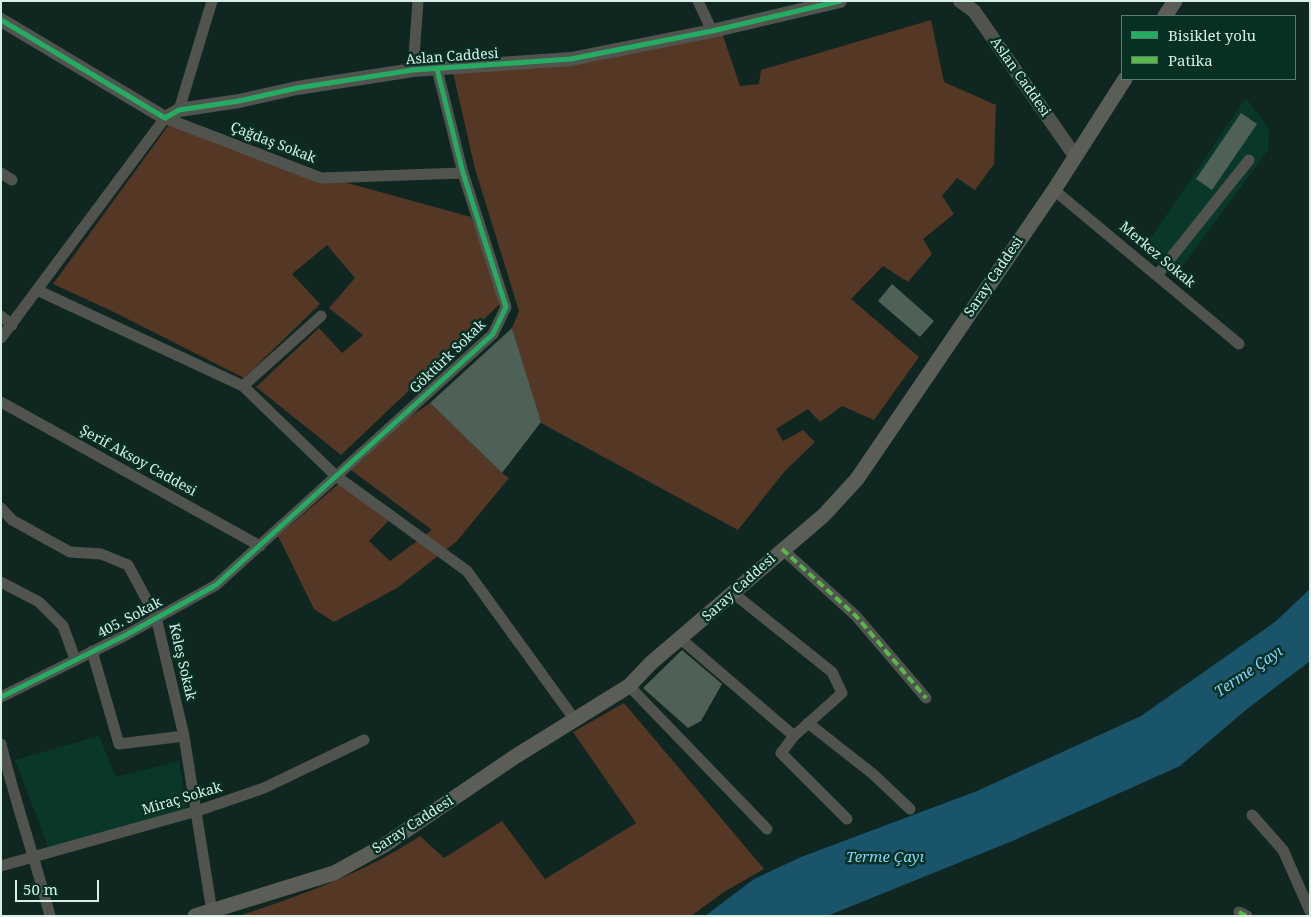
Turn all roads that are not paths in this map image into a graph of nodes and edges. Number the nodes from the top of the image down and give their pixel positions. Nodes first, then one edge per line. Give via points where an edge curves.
1 (212, 1) edge
2 (418, 1) edge
3 (698, 1) edge
4 (840, 1) edge
5 (960, 1) edge
6 (1175, 1) edge
7 (1166, 15) edge
8 (1, 20) edge
9 (712, 31) junction
10 (438, 69) junction
11 (413, 70) junction
12 (1124, 80) edge
13 (179, 110) junction
14 (165, 118) junction
15 (1075, 156) junction
16 (1249, 160) dead end
17 (1, 173) edge
18 (463, 173) junction
19 (12, 180) dead end
20 (1054, 190) junction
21 (1158, 274) junction
22 (39, 291) junction
23 (1, 316) edge
24 (321, 316) dead end
25 (12, 324) junction
26 (1, 338) edge
27 (1239, 344) dead end
28 (243, 386) junction
29 (1, 402) edge
30 (336, 476) junction
31 (1, 508) edge
32 (260, 546) junction
33 (782, 549) junction
34 (1, 582) edge
35 (733, 592) junction
36 (156, 617) junction
37 (681, 639) junction
38 (92, 651) junction
39 (75, 659) junction
40 (629, 686) junction
41 (1, 697) edge
42 (926, 698) dead end
43 (575, 720) junction
44 (808, 723) junction
45 (184, 736) junction
46 (794, 736) junction
47 (364, 740) dead end
48 (1, 744) edge
49 (6, 785) edge
50 (910, 809) dead end
51 (196, 811) junction
52 (1252, 815) dead end
53 (846, 819) dead end
54 (767, 829) dead end
55 (34, 858) junction
56 (1, 866) edge
57 (1310, 911) edge
58 (212, 912) junction
59 (50, 916) edge
60 (195, 916) edge

1 - 13 street
2 - 11 street
3 - 9 street
4 - 9 street, Aslan Caddesi
5 - 15 street, Aslan Caddesi via 974,11
6 - 7 main road
8 - 14 street
9 - 10 street, Aslan Caddesi via 571,59
10 - 11 street, Aslan Caddesi
10 - 18 street, Göktürk Sokak
11 - 13 street, Aslan Caddesi
12 - 15 main road, Saray Caddesi
13 - 14 street, Aslan Caddesi
14 - 18 street, Çağdaş Sokak via 321,178
14 - 22 street
15 - 20 main road, Saray Caddesi
16 - 21 street
17 - 19 street
18 - 30 street, Göktürk Sokak via 506,307 493,334
20 - 21 street, Merkez Sokak
20 - 33 main road, Saray Caddesi via 857,479 824,515
21 - 27 street, Merkez Sokak
22 - 25 street
22 - 28 street
23 - 25 street
24 - 28 street
25 - 26 street
28 - 30 street
29 - 32 street, Şerif Aksoy Caddesi
30 - 32 street, Göktürk Sokak
30 - 43 street via 467,571
31 - 36 street, Keleş Sokak via 12,520 70,552 101,554 128,565
32 - 36 street, 405. Sokak via 216,585
33 - 35 main road, Saray Caddesi
33 - 42 street via 856,616
34 - 39 street via 39,602 62,626
35 - 37 main road, Saray Caddesi
35 - 44 street via 832,672 842,693
36 - 38 street, 405. Sokak
36 - 45 street, Keleş Sokak
37 - 40 main road, Saray Caddesi
37 - 46 street
38 - 39 street, 405. Sokak
38 - 45 street via 119,744
39 - 41 street, 405. Sokak
40 - 43 main road, Saray Caddesi
40 - 54 street
43 - 58 main road, Saray Caddesi via 383,846 334,873
44 - 46 street
44 - 50 street via 873,774
45 - 51 street, Keleş Sokak
46 - 53 street via 781,753
47 - 51 street, Miraç Sokak via 264,788
48 - 49 street
49 - 55 street
51 - 55 street, Miraç Sokak
51 - 58 street, Keleş Sokak
52 - 57 street via 1283,850
55 - 56 street, Miraç Sokak
55 - 59 street
58 - 60 main road, Saray Caddesi

